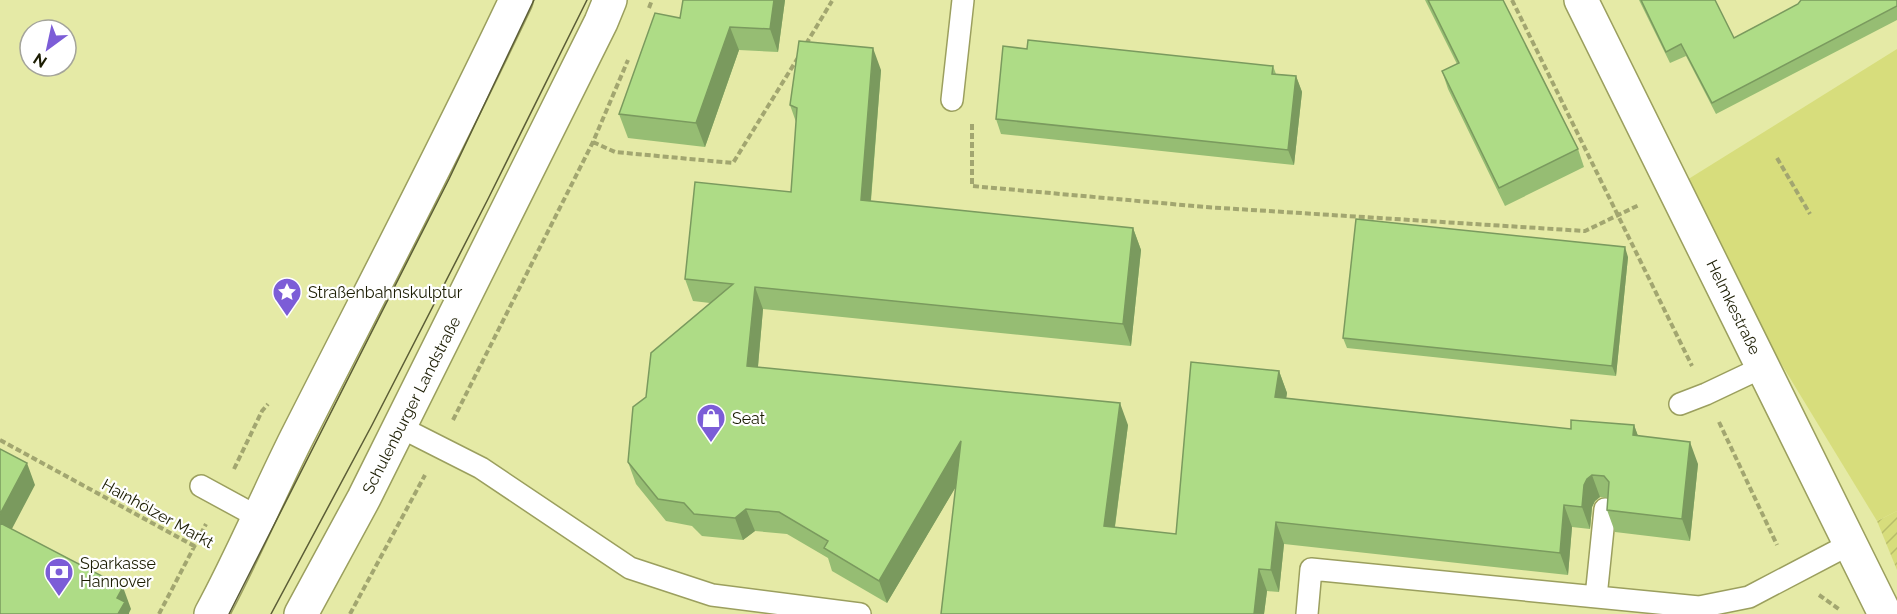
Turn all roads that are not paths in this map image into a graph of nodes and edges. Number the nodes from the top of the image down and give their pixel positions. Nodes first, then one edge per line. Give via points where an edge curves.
1 (516, 0) edge
2 (610, 0) edge
3 (963, 0) edge
4 (1581, 0) edge
5 (952, 100) road end
6 (1763, 367) junction
7 (1680, 404) dead end
8 (399, 427) junction
9 (201, 486) dead end
10 (1605, 509) edge
11 (258, 517) junction
12 (1850, 544) junction
13 (1596, 597) junction
14 (211, 614) edge
15 (301, 614) edge
16 (860, 614) edge
17 (1307, 614) edge
18 (1885, 614) edge

1 - 11 main road
2 - 8 main road, Schulenburger Landstraße
3 - 5 lane
4 - 6 main road, Helmkestraße
6 - 7 lane
6 - 12 main road, Helmkestraße
8 - 15 main road, Schulenburger Landstraße
8 - 16 lane via 481,468 630,568 712,595
9 - 11 lane
10 - 13 lane
11 - 14 main road
12 - 13 lane via 1749,597 1699,607
12 - 18 main road, Helmkestraße
13 - 17 lane via 1311,569

